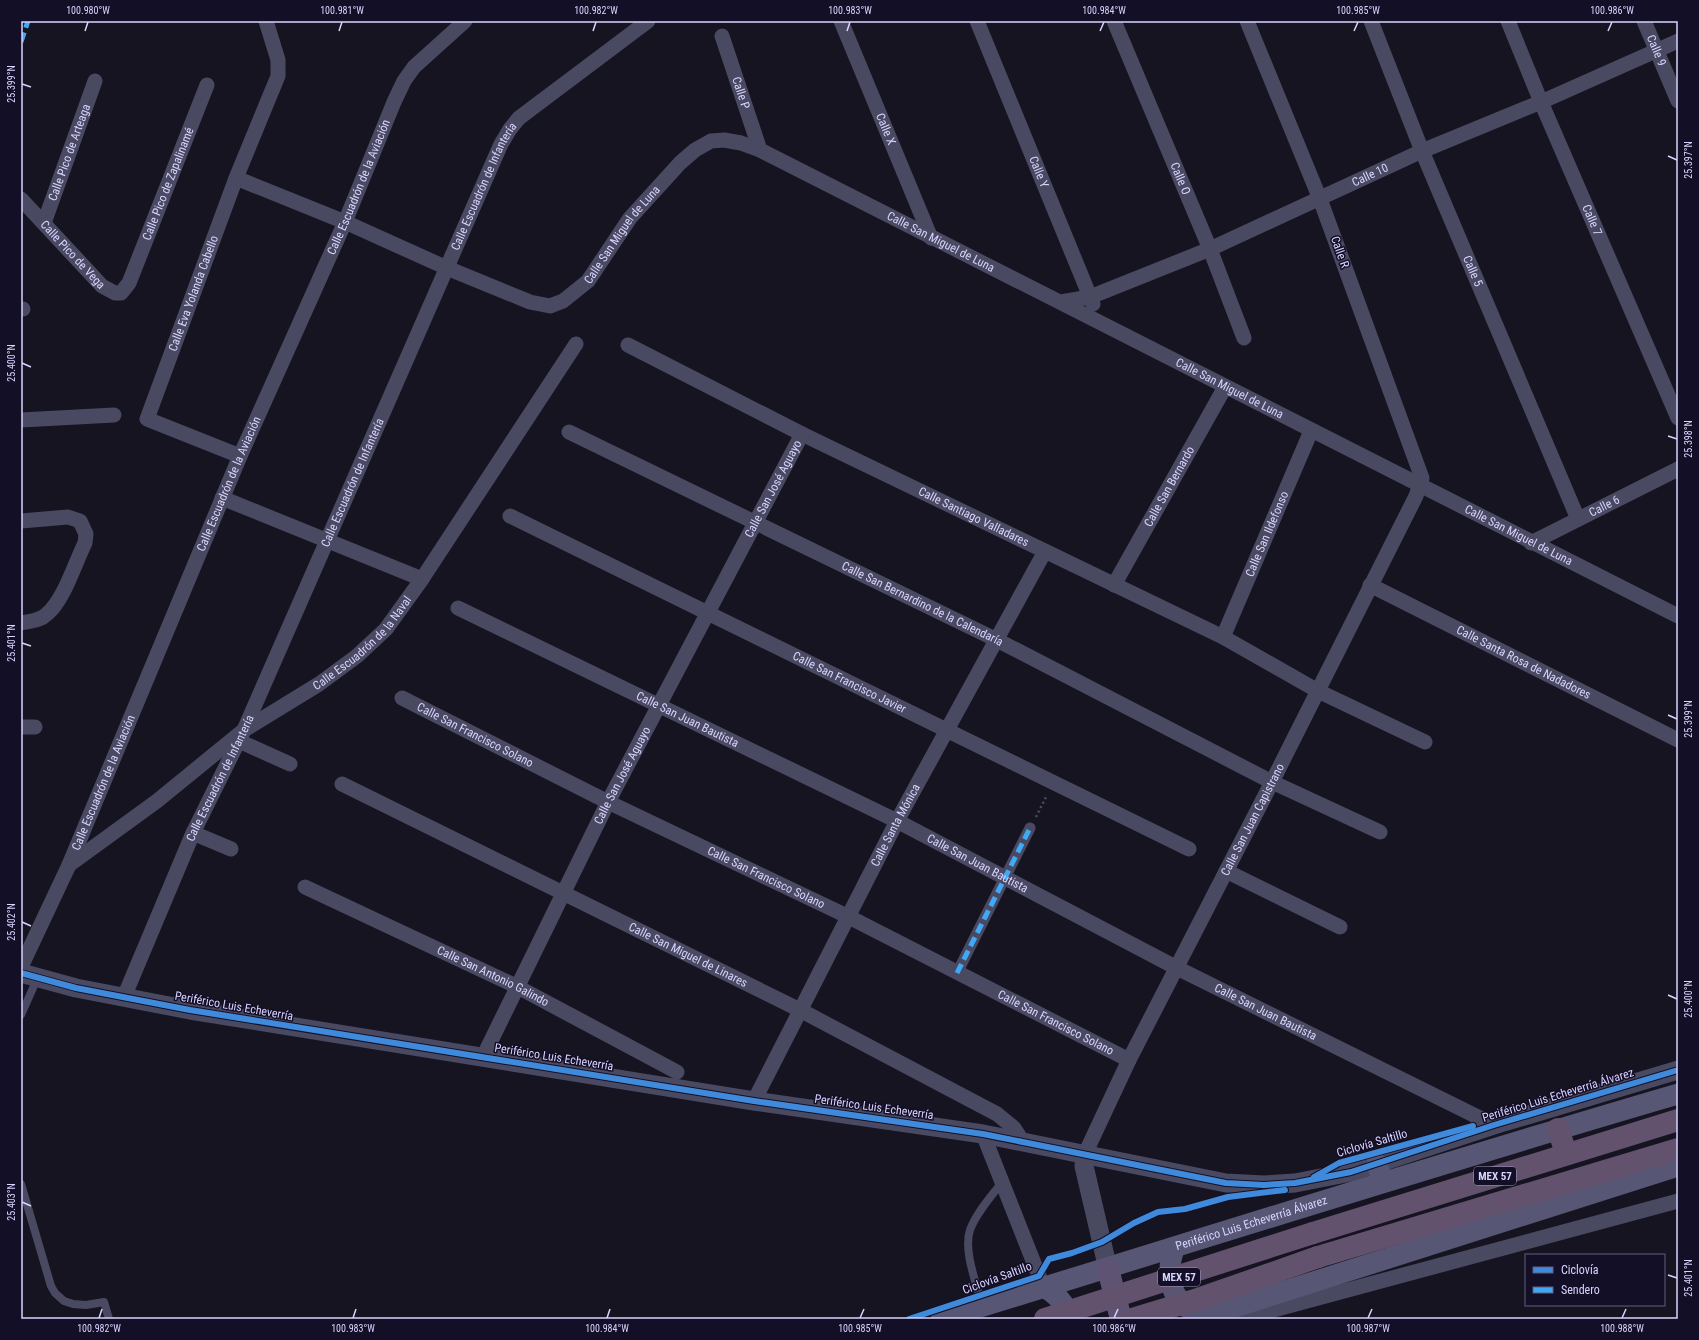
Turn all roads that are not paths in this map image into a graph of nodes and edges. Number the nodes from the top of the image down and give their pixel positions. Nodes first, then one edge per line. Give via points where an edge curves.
1 (266, 21) edge
2 (465, 21) edge
3 (648, 21) edge
4 (841, 21) edge
5 (977, 21) edge
6 (1114, 21) edge
7 (1247, 21) edge
8 (1371, 21) edge
9 (1508, 21) edge
10 (1644, 21) edge
11 (722, 36) dead end
12 (1678, 41) edge
13 (1656, 50) junction
14 (95, 81) dead end
15 (207, 84) dead end
16 (1678, 101) edge
17 (1541, 102) junction
18 (760, 150) junction
19 (1422, 151) junction
20 (236, 178) junction
21 (21, 199) edge
22 (1320, 199) junction
23 (345, 222) junction
24 (44, 223) junction
25 (931, 238) junction
26 (1210, 249) junction
27 (447, 268) junction
28 (129, 284) joint
29 (1090, 297) junction
30 (1061, 302) junction
31 (1100, 322) junction
32 (1244, 338) dead end
33 (576, 344) dead end
34 (628, 345) dead end
35 (1225, 387) junction
36 (114, 415) dead end
37 (1678, 418) edge
38 (21, 420) edge
39 (1312, 431) junction
40 (569, 432) dead end
41 (802, 434) junction
42 (240, 456) junction
43 (1678, 469) edge
44 (1421, 486) junction
45 (222, 498) junction
46 (510, 516) dead end
47 (1578, 519) junction
48 (21, 521) edge
49 (754, 523) junction
50 (327, 541) junction
51 (1531, 543) junction
52 (1044, 553) junction
53 (422, 580) junction
54 (1370, 584) junction
55 (1114, 585) junction
56 (458, 608) dead end
57 (707, 613) junction
58 (1678, 616) edge
59 (21, 623) edge
60 (1223, 638) junction
61 (996, 640) junction
62 (1318, 691) junction
63 (402, 698) dead end
64 (658, 706) junction
65 (948, 730) junction
66 (241, 735) junction
67 (1678, 740) edge
68 (1425, 742) dead end
69 (290, 764) dead end
70 (1272, 782) junction
71 (342, 784) dead end
72 (608, 802) junction
73 (897, 821) junction
74 (1030, 828) road end
75 (1380, 832) dead end
76 (193, 833) junction
77 (232, 849) dead end
78 (1189, 849) dead end
79 (68, 865) junction
80 (1226, 872) junction
81 (1006, 877) junction
82 (305, 887) dead end
83 (563, 893) junction
84 (849, 917) junction
85 (1340, 927) dead end
86 (21, 967) edge
87 (1177, 968) junction
88 (957, 973) junction
89 (29, 976) edge
90 (516, 986) junction
91 (124, 997) junction
92 (800, 1010) junction
93 (21, 1015) edge
94 (483, 1057) junction
95 (1129, 1060) junction
96 (1678, 1070) edge
97 (677, 1072) dead end
98 (1678, 1094) edge
99 (754, 1102) junction
100 (1678, 1120) edge
101 (1494, 1125) junction
102 (1558, 1129) junction
103 (983, 1134) junction
104 (1023, 1142) junction
105 (1678, 1149) edge
106 (1566, 1153) junction
107 (1085, 1154) junction
108 (1678, 1166) edge
109 (1380, 1173) junction
110 (1002, 1182) junction
111 (21, 1184) edge
112 (1678, 1200) edge
113 (1175, 1247) junction
114 (1108, 1269) junction
115 (1042, 1286) junction
116 (982, 1306) junction
117 (1201, 1318) edge
118 (109, 1319) edge
119 (941, 1319) edge
120 (1045, 1319) edge
121 (1069, 1319) edge
122 (1121, 1319) edge
123 (1132, 1319) edge
124 (1240, 1319) edge

1 - 20 street, Calle Eva Yolanda Cabello via 278,60 278,76
2 - 23 street, Calle Escuadrón de la Aviación via 414,67 404,81
3 - 27 street, Calle Escuadrón de Infantería via 519,118 510,129 488,170
4 - 25 street, Calle X
5 - 29 street, Calle Y
6 - 26 street, Calle O
7 - 22 street, Calle R
8 - 19 street, Calle 5
9 - 17 street, Calle 7
10 - 13 street, Calle 9
11 - 18 street, Calle P
12 - 13 street, Calle 10
13 - 16 street, Calle 9
13 - 17 street, Calle 10
14 - 24 street, Calle Pico de Arteaga
15 - 28 street, Calle Pico de Zapalinamé
17 - 19 street, Calle 10
17 - 37 street, Calle 7
18 - 25 street, Calle San Miguel de Luna
18 - 27 street, Calle San Miguel de Luna via 724,140 711,141 695,150 630,218 588,281 564,301 550,306 530,302
19 - 22 street, Calle 10
19 - 47 street, Calle 5
20 - 23 street, Calle San Miguel de Luna
20 - 42 street, Calle Eva Yolanda Cabello via 147,419
21 - 24 street, Calle Pico de Vega
22 - 26 street, Calle 10
22 - 44 street, Calle R via 1420,468
23 - 27 street, Calle San Miguel de Luna
23 - 42 street, Calle Escuadrón de la Aviación
24 - 28 street, Calle Pico de Vega via 102,286 115,293 121,293
25 - 30 street, Calle San Miguel de Luna
26 - 29 street, Calle 10
26 - 32 street, Calle O
27 - 50 street, Calle Escuadrón de Infantería
29 - 30 street, Calle 10
29 - 31 street, Calle Y
30 - 31 street, Calle San Miguel de Luna
31 - 35 street, Calle San Miguel de Luna
33 - 53 street, Calle Escuadrón de la Naval
34 - 41 street, Calle Santiago Valladares
35 - 39 street, Calle San Miguel de Luna
35 - 55 street, Calle San Bernardo
36 - 38 street
39 - 44 street, Calle San Miguel de Luna
39 - 60 street, Calle San Ildefonso
40 - 49 street, Calle San Bernardino de la Calendaría
41 - 49 street, Calle San José Aguayo
41 - 52 street, Calle Santiago Valladares
42 - 45 street, Calle Escuadrón de la Aviación
43 - 47 street, Calle 6
44 - 51 street, Calle San Miguel de Luna
44 - 54 street, Calle San Juan Capistrano
45 - 50 street
45 - 79 street, Calle Escuadrón de la Aviación
46 - 57 street, Calle San Francisco Javier
47 - 51 street, Calle 6
48 - 59 street via 68,517 80,521 86,534 56,605 38,620
49 - 57 street, Calle San José Aguayo
49 - 61 street, Calle San Bernardino de la Calendaría
50 - 53 street
50 - 66 street, Calle Escuadrón de Infantería
51 - 58 street, Calle San Miguel de Luna
52 - 55 street, Calle Santiago Valladares
52 - 61 street, Calle Santa Mónica
53 - 66 street, Calle Escuadrón de la Naval via 386,629 357,656
54 - 62 street, Calle San Juan Capistrano
54 - 67 street, Calle Santa Rosa de Nadadores
55 - 60 street, Calle Santiago Valladares
56 - 64 street, Calle San Juan Bautista
57 - 64 street, Calle San José Aguayo
57 - 65 street, Calle San Francisco Javier
60 - 62 street, Calle Santiago Valladares
61 - 65 street, Calle Santa Mónica
61 - 70 street, Calle San Bernardino de la Calendaría
62 - 68 street, Calle Santiago Valladares
62 - 70 street, Calle San Juan Capistrano
63 - 72 street, Calle San Francisco Solano
64 - 72 street, Calle San José Aguayo
64 - 73 street, Calle San Juan Bautista
65 - 73 street, Calle Santa Mónica
65 - 78 street, Calle San Francisco Javier
66 - 69 street
66 - 76 street, Calle Escuadrón de Infantería
66 - 79 street, Calle Escuadrón de la Naval via 157,801
70 - 75 street, Calle San Bernardino de la Calendaría
70 - 80 street, Calle San Juan Capistrano
71 - 83 street, Calle San Miguel de Linares
72 - 83 street, Calle San José Aguayo
72 - 84 street, Calle San Francisco Solano
73 - 81 street, Calle San Juan Bautista
73 - 84 street, Calle Santa Mónica
74 - 81 street
76 - 77 street
76 - 91 street, Calle Escuadrón de Infantería
79 - 86 street, Calle Escuadrón de la Aviación
80 - 85 street
80 - 87 street, Calle San Juan Capistrano
81 - 87 street, Calle San Juan Bautista
81 - 88 street
82 - 90 street, Calle San Antonio Galindo
83 - 90 street, Calle San José Aguayo
83 - 92 street, Calle San Miguel de Linares
84 - 88 street, Calle San Francisco Solano
84 - 92 street, Calle Santa Mónica
87 - 95 street, Calle San Juan Capistrano
87 - 101 street, Calle San Juan Bautista
88 - 95 street, Calle San Francisco Solano
89 - 91 street, Periférico Luis Echeverría
89 - 93 lane
90 - 94 street, Calle San José Aguayo
90 - 97 street, Calle San Antonio Galindo
91 - 94 street, Periférico Luis Echeverría via 283,1026
92 - 99 street, Calle Santa Mónica
92 - 104 street, Calle San Miguel de Linares via 997,1114 1014,1128
94 - 99 street, Periférico Luis Echeverría
95 - 107 street, Calle San Juan Capistrano
96 - 101 street, Periférico Luis Echeverría Álvarez
98 - 102 main road, Periférico Luis Echeverría Álvarez
99 - 103 street, Periférico Luis Echeverría
100 - 106 highway, MEX 57
101 - 109 street, Periférico Luis Echeverría Álvarez
102 - 106 highway
102 - 109 main road, Periférico Luis Echeverría Álvarez
103 - 104 street, Periférico Luis Echeverría
103 - 110 street
104 - 107 street, Periférico Luis Echeverría
105 - 123 highway, MEX 57, bridge via 1318,1257
106 - 120 highway, MEX 57, bridge
107 - 109 street, Periférico Luis Echeverría via 1226,1183 1264,1185
107 - 114 street via 1084,1166
108 - 117 main road
109 - 113 main road, Periférico Luis Echeverría Álvarez
110 - 115 street
110 - 116 lane via 975,1220 968,1237 969,1255
111 - 118 lane via 50,1286 64,1301 73,1304 104,1302
112 - 124 street
113 - 114 main road, Periférico Luis Echeverría Álvarez
113 - 117 main road via 1169,1261 1173,1290 1181,1302
114 - 115 main road, Periférico Luis Echeverría Álvarez
114 - 122 main road
115 - 116 main road, Periférico Luis Echeverría Álvarez
115 - 121 main road via 1054,1293 1063,1303
116 - 119 main road, Periférico Luis Echeverría Álvarez

